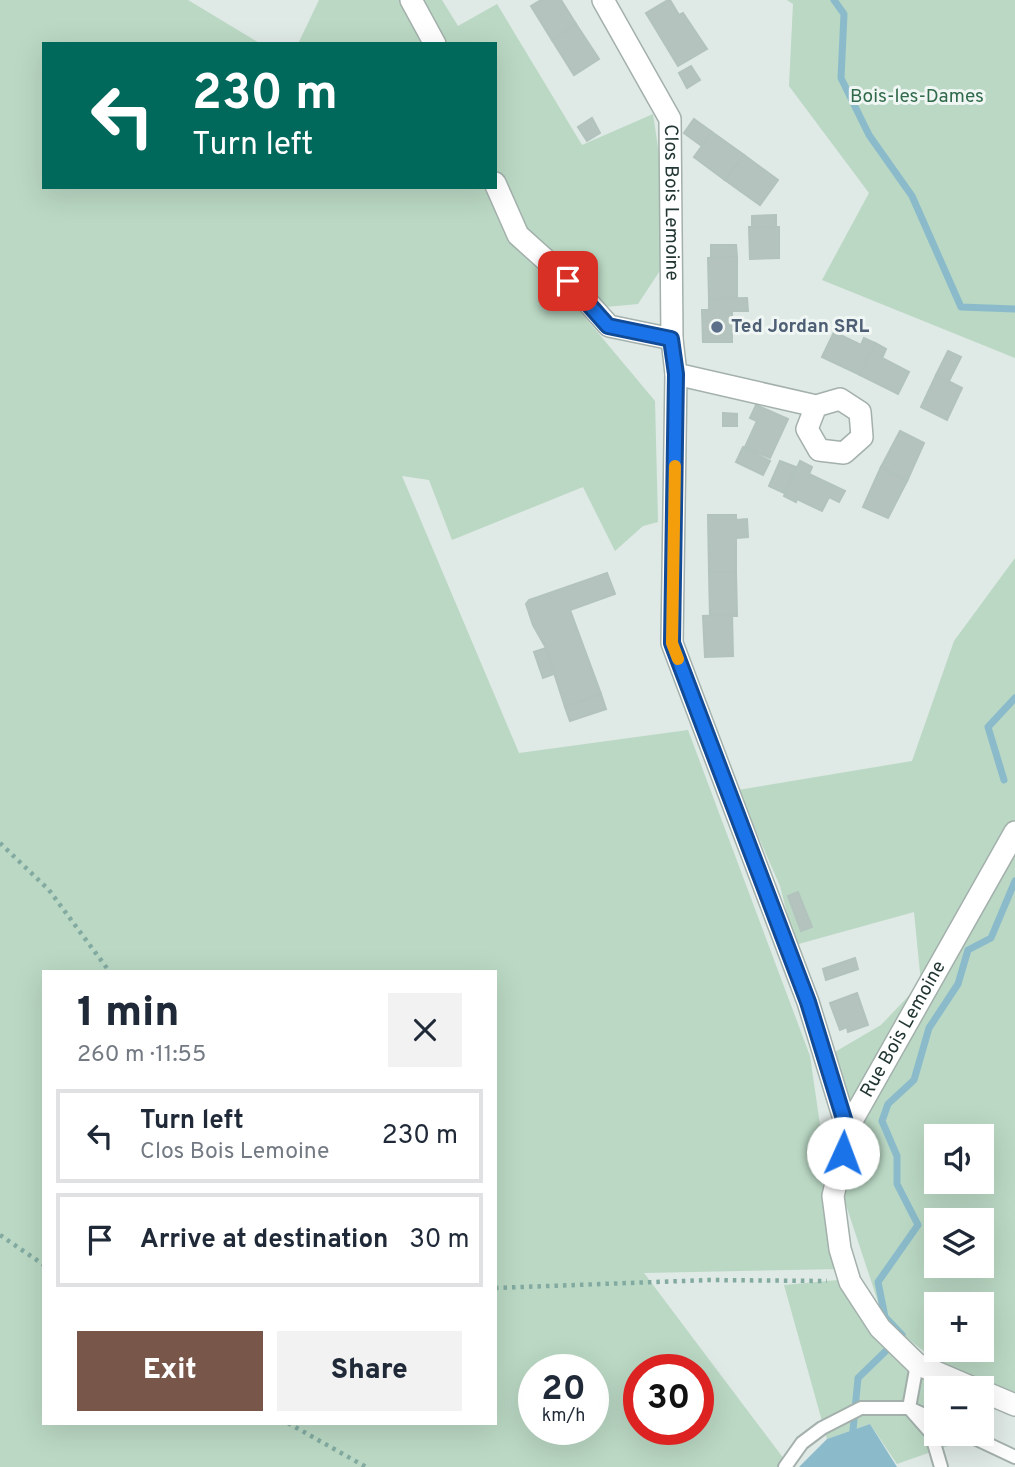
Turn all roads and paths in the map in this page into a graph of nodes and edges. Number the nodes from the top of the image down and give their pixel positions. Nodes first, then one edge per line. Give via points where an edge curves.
1 (411, 0) edge
2 (603, 0) edge
3 (434, 42) edge
4 (497, 187) edge
5 (671, 339) junction
6 (676, 374) junction
7 (816, 406) dead end
8 (1015, 832) edge
9 (0, 843) edge
10 (108, 970) edge
11 (848, 1132) junction
12 (0, 1236) edge
13 (42, 1264) edge
14 (850, 1282) junction
15 (497, 1288) edge
16 (917, 1364) junction
17 (945, 1376) edge
18 (994, 1396) edge
19 (1015, 1405) edge
20 (909, 1408) junction
21 (924, 1415) edge
22 (292, 1425) edge
23 (992, 1446) edge
24 (1015, 1457) edge
25 (366, 1467) edge
26 (785, 1467) edge
27 (941, 1467) edge

1 - 3 street
2 - 5 street, Clos Bois Lemoine via 670,119
4 - 5 street via 519,235 608,326
5 - 6 street, Clos Bois Lemoine
6 - 7 street
6 - 11 street, Clos Bois Lemoine via 672,643 808,1002
8 - 11 street, Rue Bois Lemoine
9 - 10 path via 49,890
11 - 14 street, Rue Bois Lemoine via 834,1196 840,1250
12 - 13 path
14 - 15 path via 709,1280
14 - 16 street, Rue Bois Lemoine via 880,1328
16 - 17 street, Rue Bois Lemoine
16 - 20 lane
18 - 19 street
20 - 21 lane
20 - 26 lane via 861,1408 802,1443
20 - 27 lane via 931,1433
22 - 25 path
23 - 24 lane

